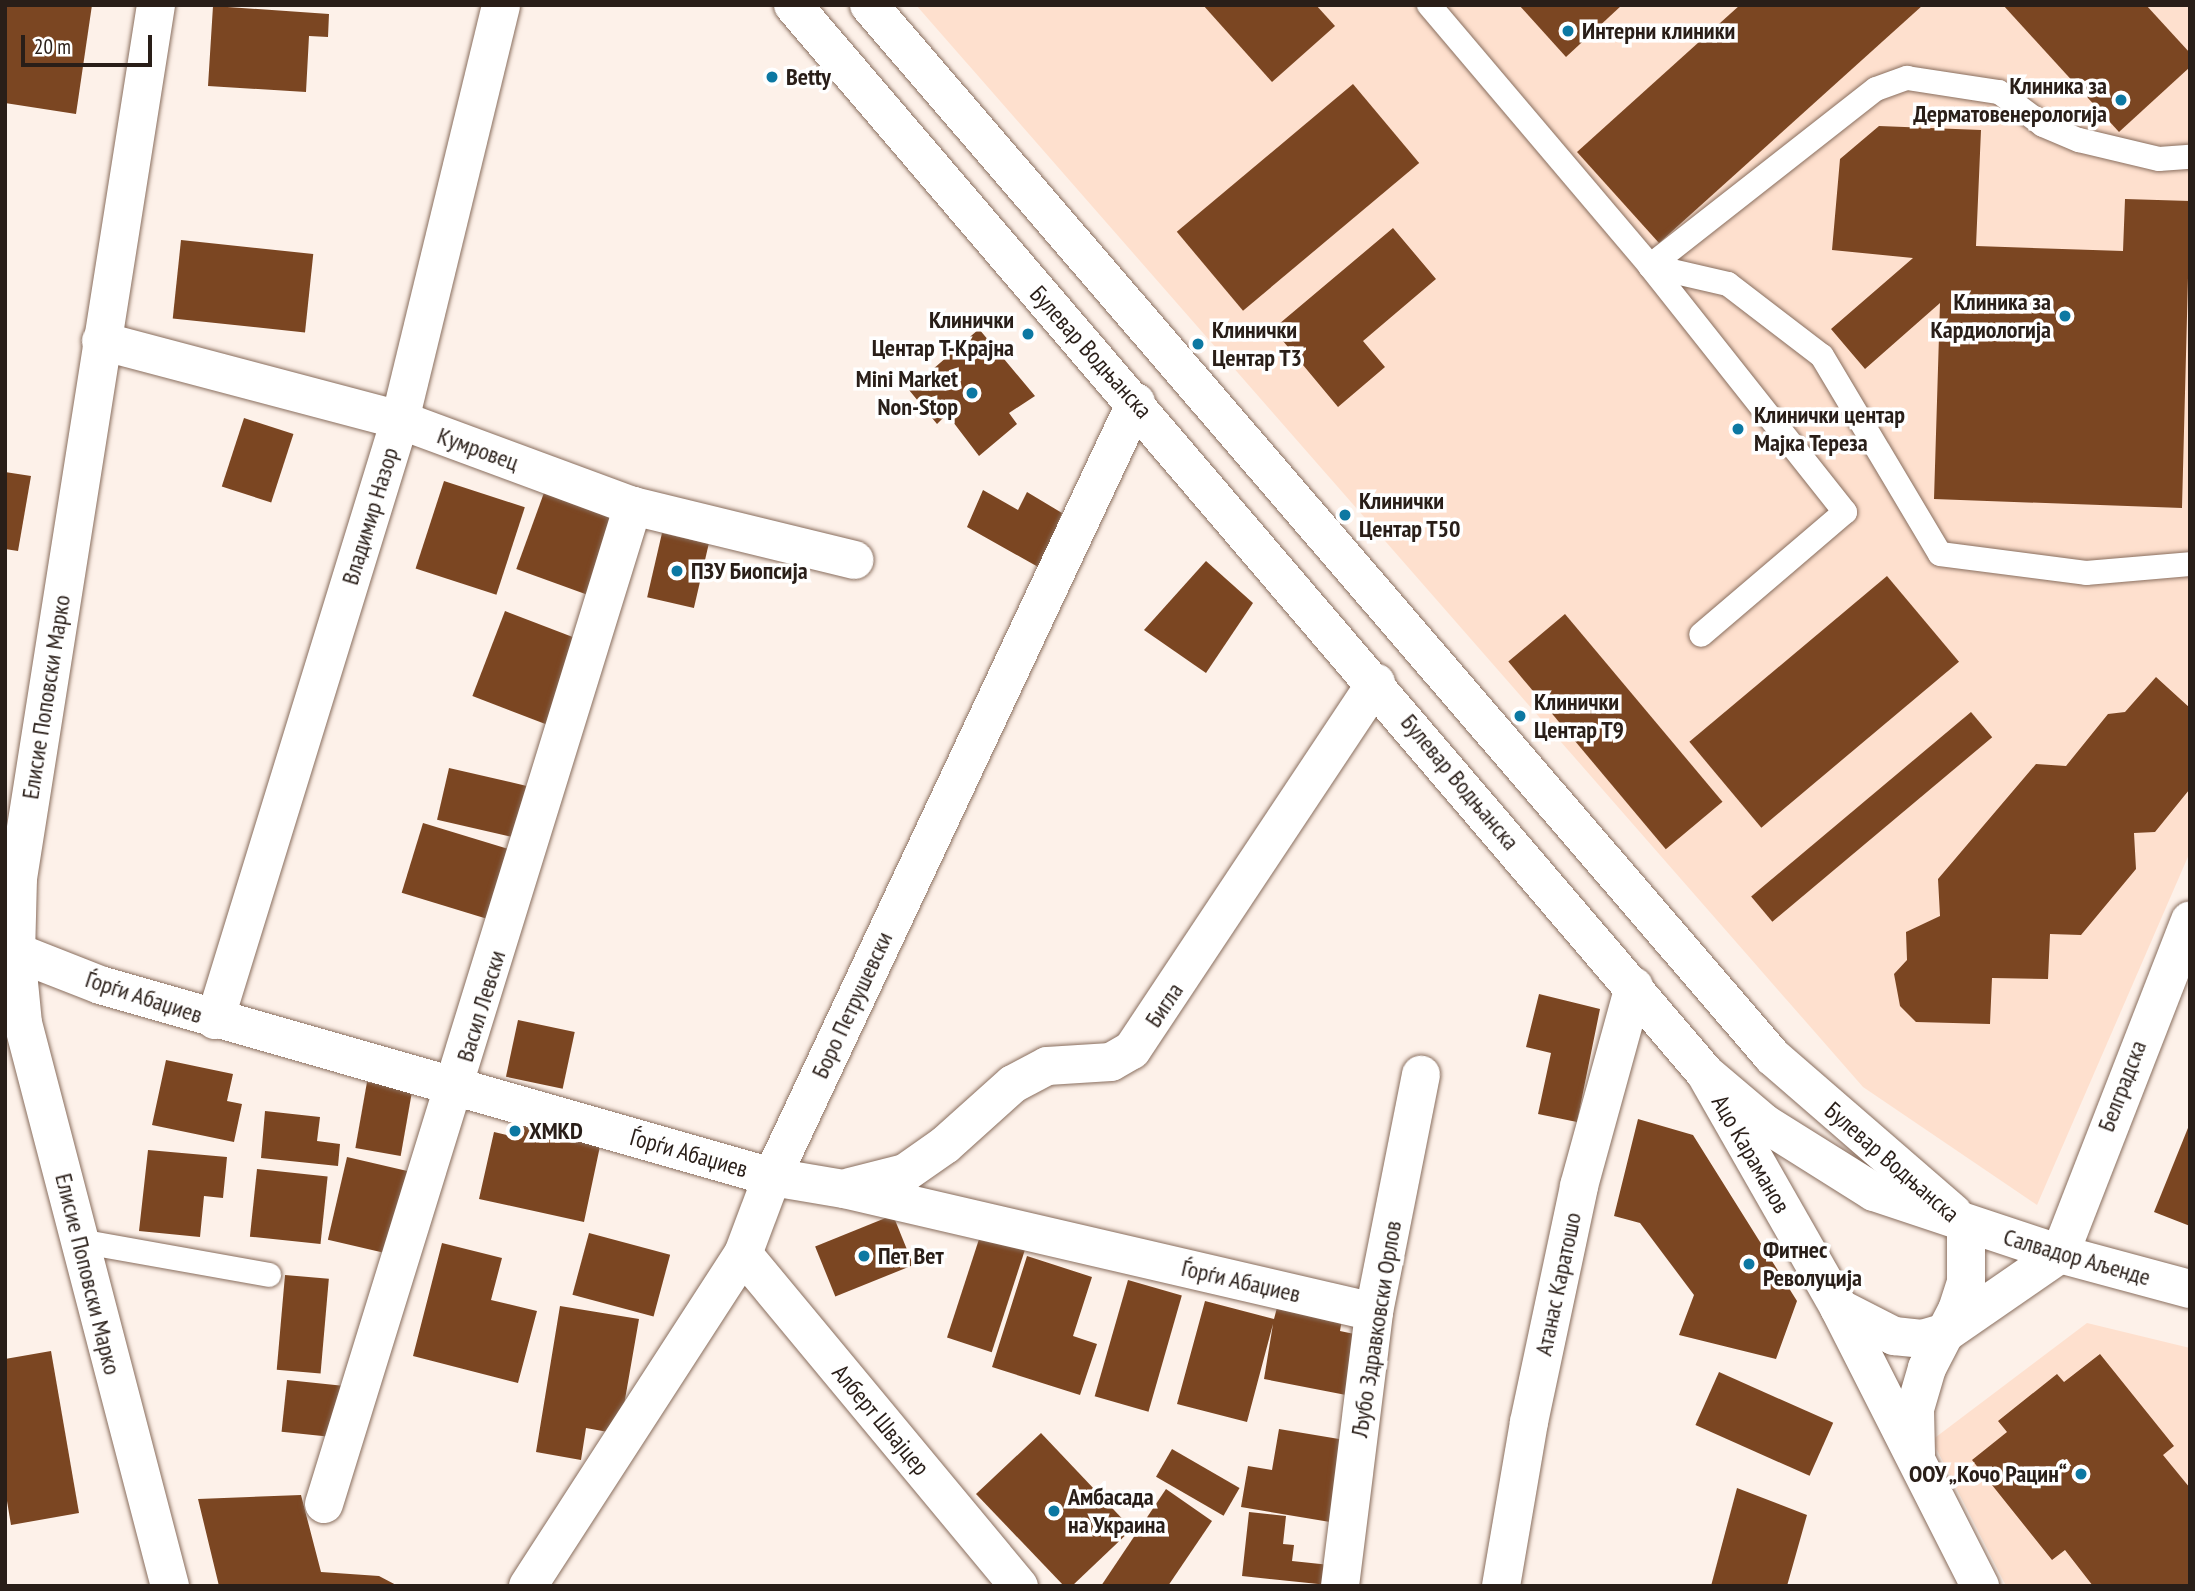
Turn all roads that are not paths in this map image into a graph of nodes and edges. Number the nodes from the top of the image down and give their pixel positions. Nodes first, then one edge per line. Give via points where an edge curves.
1 (156, 5) edge
2 (501, 5) edge
3 (793, 5) edge
4 (869, 5) edge
5 (1429, 5) edge
6 (2190, 157) edge
7 (1650, 266) junction
8 (101, 341) junction
9 (1136, 402) junction
10 (400, 421) junction
11 (633, 506) junction
12 (854, 560) dead end
13 (2190, 564) edge
14 (1701, 635) dead end
15 (1376, 683) junction
16 (2190, 920) edge
17 (16, 952) junction
18 (1634, 986) junction
19 (215, 1020) junction
20 (1705, 1073) junction
21 (1422, 1075) dead end
22 (456, 1086) junction
23 (772, 1177) junction
24 (844, 1189) junction
25 (1966, 1224) junction
26 (79, 1241) junction
27 (743, 1254) junction
28 (2060, 1254) junction
29 (269, 1275) dead end
30 (2190, 1289) edge
31 (1839, 1308) junction
32 (1374, 1312) junction
33 (1947, 1332) junction
34 (1916, 1459) junction
35 (324, 1504) dead end
36 (170, 1586) edge
37 (528, 1586) edge
38 (1019, 1586) edge
39 (1340, 1586) edge
40 (1501, 1586) edge
41 (1980, 1586) edge

1 - 8 street, Елисие Поповски Марко
2 - 10 street, Владимир Назор
3 - 9 street, Булевар Водњанска via 983,231
4 - 25 street, Булевар Водњанска via 1773,1057
5 - 7 lane
6 - 7 lane via 2159,159 2079,140 2043,125 1999,92 1907,78 1876,89
7 - 13 lane via 1728,284 1822,356 1940,554 2086,573
7 - 14 lane via 1845,512
8 - 10 street, Кумровец
8 - 17 street, Елисие Поповски Марко via 18,878
9 - 15 street, Булевар Водњанска
9 - 23 street, Боро Петрушевски
10 - 11 street, Кумровец
10 - 19 street, Владимир Назор
11 - 12 street, Кумровец
11 - 22 street, Васил Левски
15 - 18 street, Булевар Водњанска
15 - 24 street, Бигла via 1132,1050 1111,1062 1047,1066 1013,1084 945,1145 905,1172
16 - 28 street, Белградска
17 - 19 street, Ѓорѓи Абаџиев via 100,985
17 - 26 street, Елисие Поповски Марко via 23,1023
18 - 20 street, Булевар Водњанска
18 - 40 street, Атанас Каратошо via 1579,1186 1529,1422
19 - 22 street, Ѓорѓи Абаџиев
20 - 25 street, Булевар Водњанска via 1764,1123 1834,1170 1874,1192
20 - 31 street, Ацо Караманов
21 - 32 street, Љубо Здравковски Орлов
22 - 23 street, Ѓорѓи Абаџиев
22 - 35 street, Васил Левски
23 - 24 street, Ѓорѓи Абаџиев
23 - 27 street, Боро Петрушевски
24 - 32 street, Ѓорѓи Абаџиев
25 - 28 street, Салвадор Аљенде
25 - 33 street, Ацо Караманов via 1966,1282
26 - 29 lane
26 - 36 street, Елисие Поповски Марко
27 - 37 street, Боро Петрушевски
27 - 38 street, Алберт Швајцер
28 - 30 street, Салвадор Аљенде
28 - 33 street, Ацо Караманов
31 - 33 street, Ацо Караманов via 1894,1336 1923,1339
31 - 34 street, Ацо Караманов
32 - 39 street, Љубо Здравковски Орлов
33 - 34 street, Ацо Караманов via 1927,1368 1915,1409
34 - 41 street, Ацо Караманов

